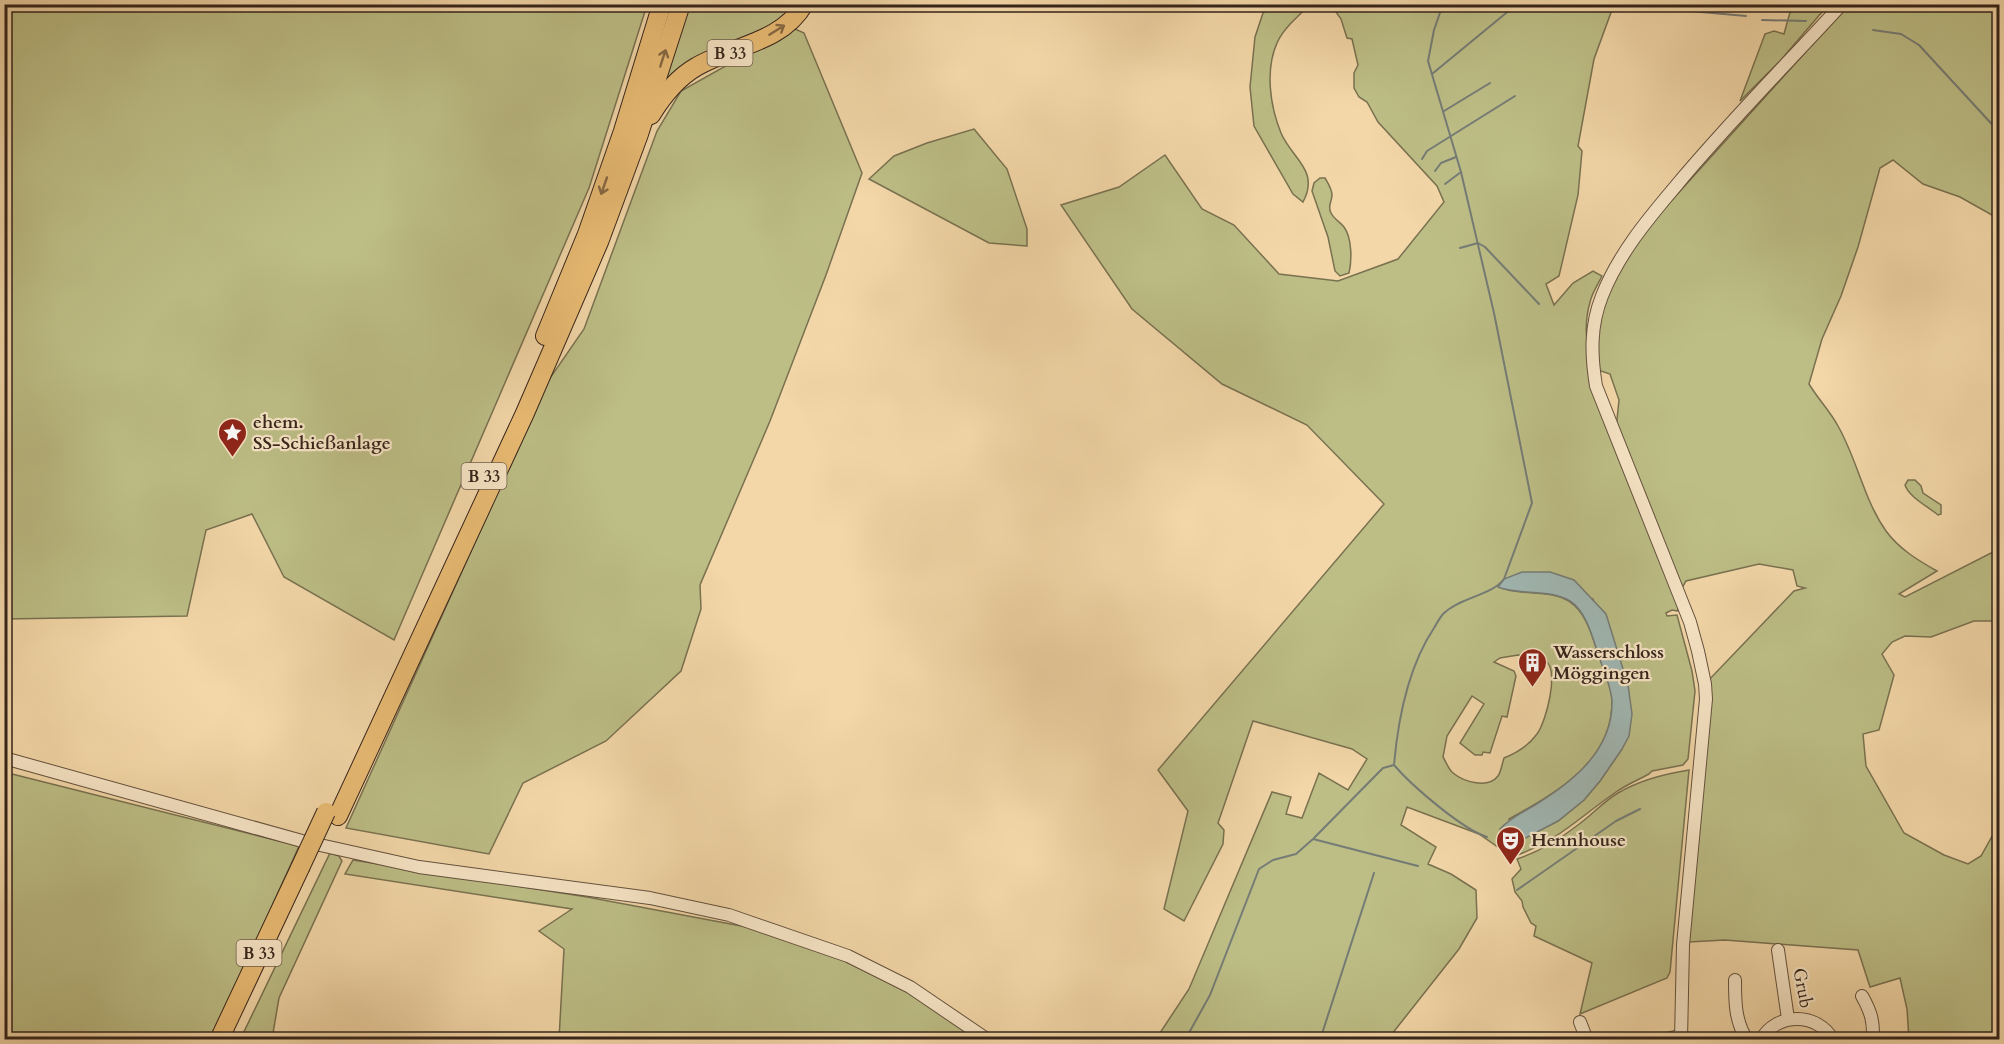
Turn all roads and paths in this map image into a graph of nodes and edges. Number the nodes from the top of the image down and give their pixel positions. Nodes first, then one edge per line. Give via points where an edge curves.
1 (662, 4) edge
2 (681, 4) edge
3 (804, 4) edge
4 (1842, 4) edge
5 (639, 134) junction
6 (4, 758) edge
7 (332, 814) junction
8 (306, 869) junction
9 (1778, 950) dead end
10 (1735, 980) dead end
11 (1862, 996) dead end
12 (1788, 1019) junction
13 (1580, 1022) dead end
14 (1681, 1038) edge
15 (219, 1040) edge
16 (232, 1040) edge
17 (988, 1040) edge
18 (1587, 1040) edge
19 (1661, 1040) edge
20 (1747, 1040) edge
21 (1761, 1040) edge
22 (1833, 1040) edge
23 (1872, 1040) edge

1 -> 7 highway, B 33 via 587,234 515,409
5 -> 2 highway, B 33
5 -> 3 highway, B 33 via 678,80 697,66 766,37 793,19
4 - 14 street via 1696,161 1655,211 1614,268 1592,333 1596,386 1690,622 1705,684 1683,945
5 - 7 highway, B 33 via 599,242 525,412
6 - 17 street via 302,841 419,867 639,897 729,915 848,956 910,987
7 - 8 highway, B 33, bridge
8 - 15 highway, B 33
8 - 16 highway, B 33
9 - 12 street, Grub
10 - 20 street via 1735,1008
11 - 23 street via 1874,1028
12 - 21 street via 1774,1024
12 - 22 street, Grub via 1804,1019 1822,1026
13 - 18 street
14 - 19 street

